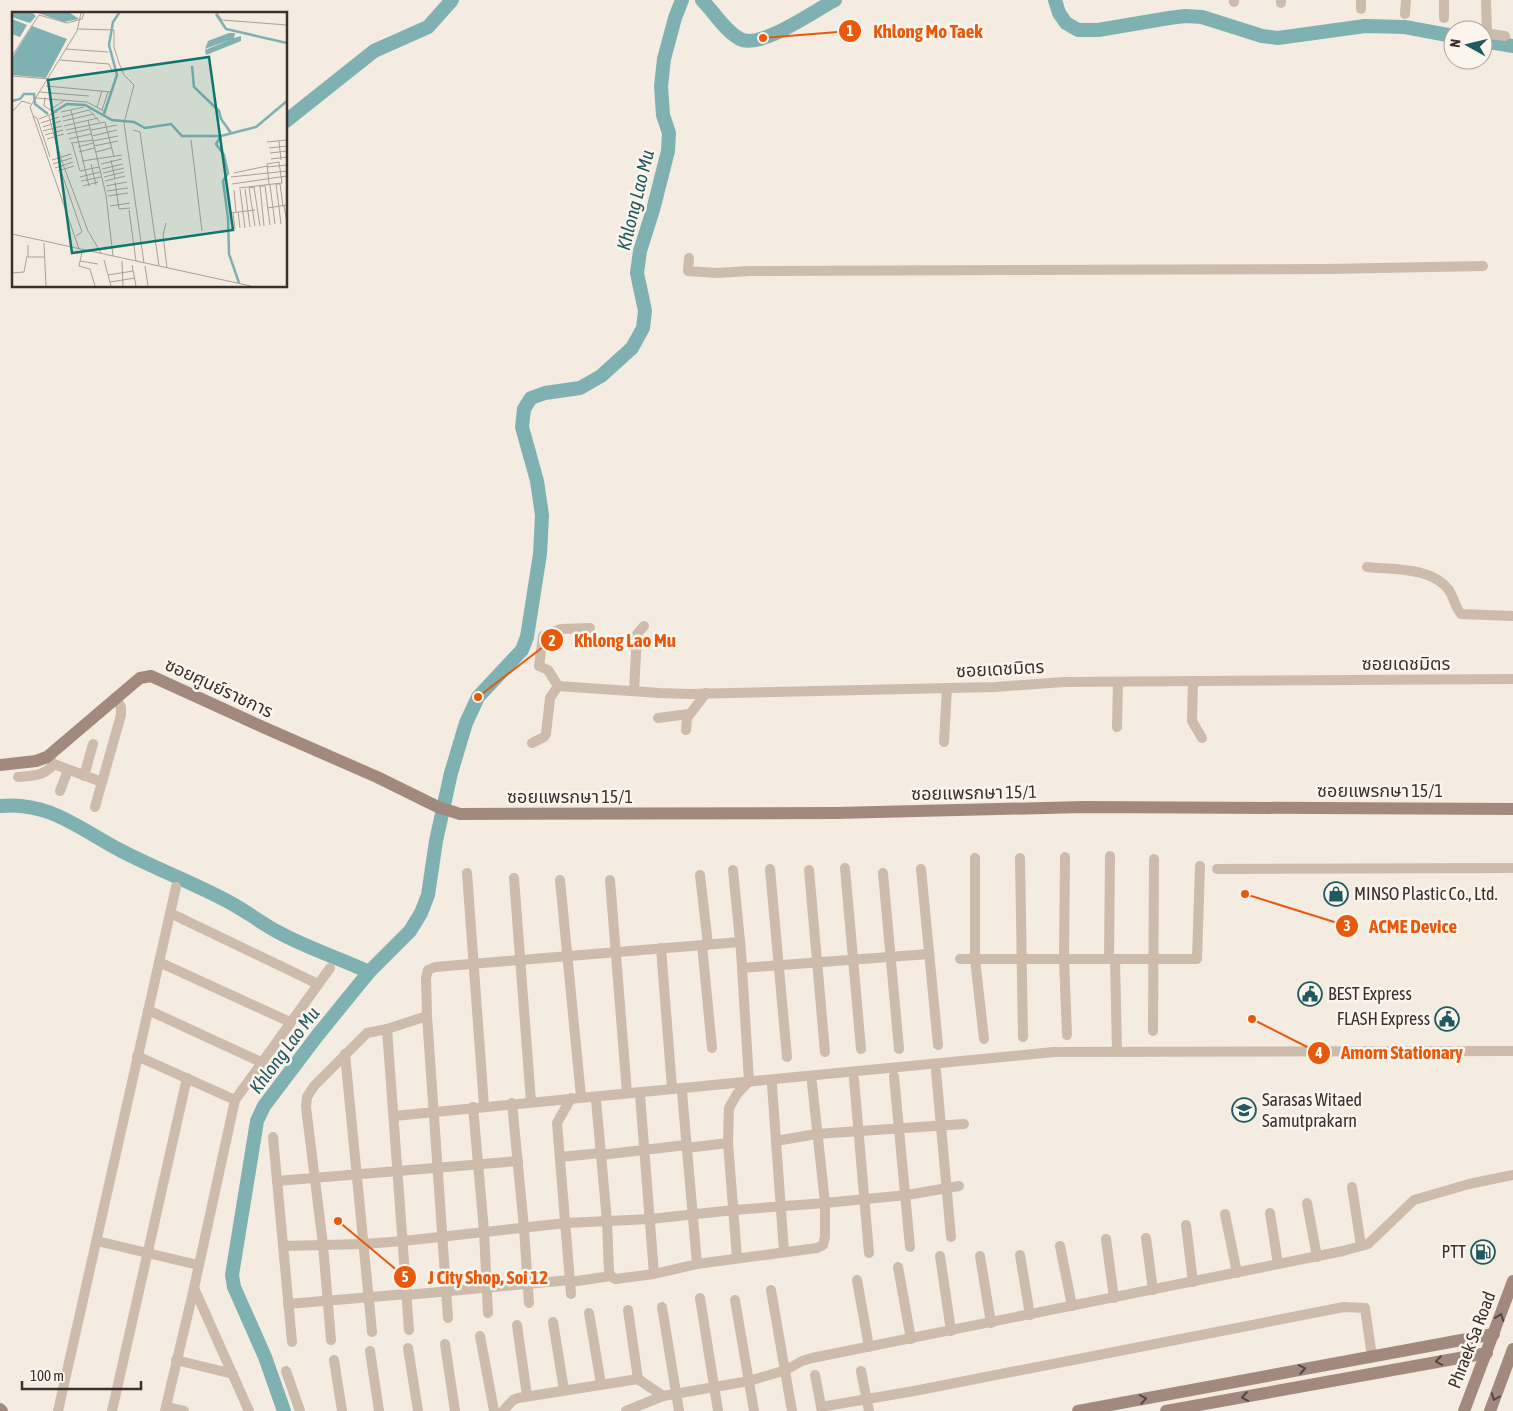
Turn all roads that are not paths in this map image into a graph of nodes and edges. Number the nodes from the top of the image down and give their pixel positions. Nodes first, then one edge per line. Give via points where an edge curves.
1 (1406, 0) edge
2 (1444, 0) edge
3 (1486, 0) edge
4 (1405, 14) dead end
5 (1444, 18) dead end
6 (1505, 36) dead end
7 (689, 258) dead end
8 (1483, 266) dead end
9 (1367, 567) dead end
10 (1513, 616) edge
11 (644, 626) dead end
12 (590, 628) dead end
13 (1513, 680) edge
14 (1118, 682) junction
15 (1193, 682) junction
16 (558, 686) junction
17 (947, 688) junction
18 (634, 691) junction
19 (706, 693) junction
20 (115, 698) junction
21 (689, 714) junction
22 (658, 718) dead end
23 (1117, 727) dead end
24 (686, 730) dead end
25 (1202, 738) dead end
26 (944, 742) dead end
27 (532, 743) dead end
28 (92, 744) dead end
29 (50, 760) junction
30 (0, 765) edge
31 (68, 770) junction
32 (84, 776) junction
33 (18, 777) dead end
34 (102, 782) junction
35 (60, 791) dead end
36 (95, 806) dead end
37 (438, 807) joint
38 (1513, 809) edge
39 (1110, 856) dead end
40 (1065, 857) dead end
41 (975, 858) dead end
42 (1020, 858) dead end
43 (1154, 859) dead end
44 (1200, 866) dead end
45 (845, 868) dead end
46 (1513, 868) edge
47 (770, 869) dead end
48 (921, 869) dead end
49 (1217, 869) dead end
50 (733, 870) dead end
51 (809, 870) dead end
52 (467, 873) dead end
53 (883, 873) dead end
54 (700, 876) dead end
55 (514, 878) dead end
56 (560, 880) dead end
57 (610, 880) dead end
58 (176, 888) dead end
59 (170, 913) junction
60 (740, 942) junction
61 (705, 945) junction
62 (661, 948) junction
63 (615, 952) junction
64 (929, 954) junction
65 (567, 956) junction
66 (892, 956) junction
67 (960, 959) dead end
68 (975, 959) junction
69 (1021, 959) junction
70 (1064, 959) junction
71 (1112, 959) junction
72 (1154, 959) junction
73 (520, 960) junction
74 (854, 960) junction
75 (159, 962) junction
76 (817, 962) junction
77 (474, 963) junction
78 (778, 965) junction
79 (330, 968) dead end
80 (742, 968) junction
81 (318, 984) junction
82 (148, 1010) junction
83 (427, 1016) junction
84 (290, 1022) junction
85 (387, 1029) junction
86 (1153, 1031) dead end
87 (1067, 1035) dead end
88 (1023, 1037) dead end
89 (984, 1039) dead end
90 (938, 1045) dead end
91 (712, 1048) dead end
92 (861, 1049) dead end
93 (899, 1049) dead end
94 (1513, 1051) edge
95 (826, 1052) dead end
96 (1117, 1052) junction
97 (345, 1054) junction
98 (137, 1056) junction
99 (787, 1056) dead end
100 (261, 1062) junction
101 (936, 1071) dead end
102 (894, 1076) dead end
103 (187, 1078) junction
104 (854, 1079) dead end
105 (749, 1081) junction
106 (812, 1083) dead end
107 (772, 1086) dead end
108 (677, 1090) junction
109 (626, 1092) junction
110 (640, 1095) dead end
111 (576, 1097) junction
112 (235, 1100) junction
113 (596, 1100) dead end
114 (531, 1102) junction
115 (512, 1103) junction
116 (484, 1106) junction
117 (473, 1107) junction
118 (433, 1111) junction
119 (394, 1116) junction
120 (964, 1124) dead end
121 (941, 1125) junction
122 (899, 1128) junction
123 (858, 1131) junction
124 (816, 1134) junction
125 (273, 1137) dead end
126 (776, 1141) junction
127 (728, 1143) junction
128 (686, 1146) junction
129 (644, 1149) junction
130 (601, 1154) junction
131 (560, 1157) junction
132 (518, 1161) junction
133 (478, 1165) junction
134 (437, 1168) junction
135 (398, 1172) junction
136 (357, 1174) junction
137 (1513, 1175) edge
138 (315, 1178) junction
139 (277, 1181) junction
140 (959, 1186) dead end
141 (946, 1187) junction
142 (1352, 1187) dead end
143 (906, 1195) junction
144 (865, 1199) junction
145 (825, 1203) junction
146 (1306, 1203) dead end
147 (781, 1206) junction
148 (734, 1210) junction
149 (1225, 1214) dead end
150 (1270, 1214) dead end
151 (692, 1215) junction
152 (650, 1219) junction
153 (607, 1220) junction
154 (566, 1223) junction
155 (1186, 1225) dead end
156 (524, 1228) junction
157 (484, 1231) junction
158 (443, 1236) junction
159 (951, 1237) dead end
160 (1146, 1238) dead end
161 (1106, 1240) dead end
162 (96, 1241) junction
163 (403, 1241) junction
164 (364, 1244) junction
165 (324, 1245) junction
166 (283, 1246) junction
167 (1060, 1246) dead end
168 (1361, 1246) junction
169 (910, 1247) dead end
170 (784, 1252) junction
171 (147, 1253) junction
172 (869, 1253) dead end
173 (1020, 1255) dead end
174 (940, 1256) dead end
175 (980, 1256) dead end
176 (1317, 1257) junction
177 (737, 1258) junction
178 (697, 1264) junction
179 (1278, 1264) junction
180 (198, 1265) junction
181 (898, 1267) dead end
182 (1237, 1273) junction
183 (654, 1274) junction
184 (611, 1276) junction
185 (856, 1280) dead end
186 (570, 1281) junction
187 (1513, 1281) edge
188 (1193, 1282) junction
189 (528, 1284) junction
190 (194, 1288) junction
191 (487, 1288) junction
192 (771, 1290) dead end
193 (1153, 1290) junction
194 (446, 1291) junction
195 (571, 1294) dead end
196 (407, 1295) junction
197 (368, 1297) junction
198 (700, 1298) dead end
199 (1114, 1298) junction
200 (735, 1300) dead end
201 (328, 1301) junction
202 (529, 1303) dead end
203 (288, 1304) junction
204 (1072, 1306) junction
205 (662, 1307) dead end
206 (628, 1310) dead end
207 (488, 1313) dead end
208 (589, 1313) dead end
209 (1030, 1315) junction
210 (448, 1318) dead end
211 (552, 1322) dead end
212 (991, 1323) junction
213 (517, 1325) dead end
214 (410, 1330) dead end
215 (952, 1331) junction
216 (372, 1332) dead end
217 (1494, 1334) junction
218 (480, 1336) dead end
219 (911, 1339) junction
220 (331, 1340) dead end
221 (292, 1342) dead end
222 (445, 1344) dead end
223 (869, 1347) junction
224 (408, 1348) dead end
225 (1513, 1349) edge
226 (370, 1351) dead end
227 (1487, 1353) junction
228 (1372, 1356) junction
229 (176, 1360) junction
230 (334, 1360) dead end
231 (786, 1370) junction
232 (286, 1371) dead end
233 (862, 1371) dead end
234 (234, 1374) junction
235 (815, 1375) dead end
236 (638, 1379) junction
237 (750, 1381) junction
238 (601, 1384) junction
239 (714, 1387) junction
240 (564, 1390) junction
241 (676, 1394) junction
242 (527, 1396) junction
243 (663, 1396) junction
244 (867, 1399) junction
245 (642, 1408) edge
246 (165, 1409) edge
247 (822, 1409) edge
248 (58, 1411) edge
249 (112, 1411) edge
250 (184, 1411) edge
251 (250, 1411) edge
252 (300, 1411) edge
253 (342, 1411) edge
254 (380, 1411) edge
255 (418, 1411) edge
256 (455, 1411) edge
257 (494, 1411) edge
258 (503, 1411) edge
259 (626, 1411) edge
260 (679, 1411) edge
261 (718, 1411) edge
262 (754, 1411) edge
263 (792, 1411) edge
264 (870, 1411) edge
265 (1078, 1411) edge
266 (1166, 1411) edge
267 (1464, 1411) edge
268 (1490, 1411) edge

1 - 4 street
2 - 5 street
3 - 6 street via 1487,32
7 - 8 street via 688,271 718,273
9 - 10 street via 1416,572 1439,579 1450,591 1461,614
11 - 18 street via 637,634
12 - 16 street via 561,629 543,636 540,666 548,670
13 - 15 street, ซอยเดชมิตร
14 - 15 street, ซอยเดชมิตร
14 - 17 street, ซอยเดชมิตร
14 - 23 street
15 - 25 street via 1192,722
16 - 18 street, ซอยเดชมิตร
16 - 27 street via 550,698 546,734
17 - 19 street, ซอยเดชมิตร
17 - 26 street
18 - 19 street, ซอยเดชมิตร
19 - 21 street
20 - 29 street, ซอยศูนย์ราชการ
20 - 34 street via 121,707 121,716
20 - 37 street, ซอยศูนย์ราชการ via 140,678 151,676 377,776
21 - 22 street
21 - 24 street
28 - 32 street
29 - 30 street, ซอยศูนย์ราชการ
29 - 31 street
29 - 33 street via 48,771 41,775
31 - 32 street
31 - 35 street
32 - 34 street
34 - 36 street
37 - 38 street, ซอยแพรกษา 15/1 via 460,814 862,813 1084,807
39 - 71 street
40 - 70 street
41 - 68 street
42 - 69 street
43 - 72 street
44 - 72 street via 1197,959
45 - 74 street
46 - 49 street
47 - 78 street
48 - 64 street
50 - 60 street
51 - 76 street
52 - 77 street
53 - 66 street
54 - 61 street
55 - 73 street
56 - 65 street
57 - 63 street
58 - 59 street
59 - 75 street
59 - 81 street
60 - 61 street
60 - 80 street
61 - 62 street
61 - 91 street
62 - 63 street
62 - 108 street
63 - 65 street
63 - 109 street
64 - 66 street
64 - 90 street
65 - 73 street
65 - 111 street
66 - 74 street
66 - 93 street
67 - 68 street
68 - 69 street
68 - 89 street
69 - 70 street
69 - 88 street
70 - 71 street
70 - 87 street
71 - 72 street
71 - 96 street
72 - 86 street
73 - 77 street
73 - 114 street
74 - 76 street
74 - 92 street
75 - 82 street
75 - 84 street
76 - 78 street
76 - 95 street
77 - 83 street via 428,970
77 - 116 street
78 - 80 street
78 - 99 street
79 - 81 street
80 - 105 street
81 - 84 street
82 - 98 street
82 - 100 street
83 - 85 street
83 - 118 street
84 - 100 street
85 - 97 street via 366,1032
85 - 119 street
94 - 96 street
96 - 105 street via 1054,1052
97 - 136 street
97 - 138 street via 307,1097
98 - 103 street
98 - 162 street
100 - 112 street
101 - 121 street
102 - 122 street
103 - 112 street
103 - 171 street
104 - 123 street
105 - 108 street
105 - 127 street via 729,1108
106 - 124 street
107 - 126 street
108 - 109 street
108 - 128 street
109 - 111 street
110 - 129 street
111 - 114 street
111 - 131 street via 557,1123
112 - 180 street
113 - 130 street
114 - 115 street
115 - 116 street
115 - 132 street
116 - 117 street
117 - 118 street
117 - 133 street
118 - 119 street
118 - 134 street
119 - 135 street
120 - 121 street
121 - 122 street
121 - 141 street
122 - 123 street
122 - 143 street
123 - 124 street
123 - 144 street
124 - 126 street
124 - 145 street
125 - 139 street
126 - 147 street
127 - 128 street
127 - 148 street
128 - 129 street
128 - 151 street
129 - 130 street
129 - 152 street
130 - 131 street
130 - 153 street
131 - 154 street
132 - 133 street
132 - 156 street
133 - 134 street
133 - 157 street
134 - 135 street
134 - 158 street
135 - 136 street
135 - 163 street
136 - 138 street
136 - 164 street
137 - 168 street via 1414,1200 1368,1244
138 - 139 street
138 - 165 street
139 - 166 street
140 - 141 street
141 - 143 street
141 - 159 street
142 - 168 street
143 - 144 street
143 - 169 street
144 - 145 street
144 - 172 street
145 - 147 street
145 - 170 street via 826,1237 823,1245
146 - 176 street
147 - 148 street
147 - 170 street
148 - 151 street
148 - 177 street
149 - 182 street
150 - 179 street
151 - 152 street
151 - 178 street
152 - 153 street
152 - 183 street
153 - 154 street
153 - 184 street
154 - 156 street
154 - 186 street
155 - 188 street
156 - 157 street
156 - 189 street
157 - 158 street
157 - 191 street
158 - 163 street
158 - 194 street
160 - 193 street
161 - 199 street
162 - 171 street
162 - 248 street
163 - 164 street
163 - 196 street
164 - 165 street
164 - 197 street
165 - 166 street
165 - 201 street
166 - 203 street
167 - 204 street
168 - 176 street
170 - 177 street
171 - 180 street
171 - 249 street
173 - 209 street
174 - 215 street
175 - 212 street
176 - 179 street
177 - 178 street
178 - 183 street
179 - 182 street
180 - 190 street
181 - 219 street
182 - 188 street
183 - 184 street via 615,1279
184 - 186 street
185 - 223 street
186 - 189 street
186 - 195 street
217 -> 187 street, Phraek Sa Road
188 - 193 street
189 - 191 street
189 - 202 street
190 - 229 street
190 - 234 street
191 - 194 street
191 - 207 street
192 - 231 street
193 - 199 street
194 - 196 street
194 - 210 street
196 - 197 street
196 - 214 street
197 - 201 street
197 - 216 street
198 - 239 street
199 - 204 street
200 - 237 street
201 - 203 street
201 - 220 street
203 - 221 street
204 - 209 street
205 - 241 street
206 - 236 street
208 - 238 street
209 - 212 street
211 - 240 street
212 - 215 street
213 - 242 street
215 - 219 street
217 - 227 street, Phraek Sa Road
217 - 228 street
218 - 257 street
219 - 223 street
222 - 256 street
223 - 231 street via 802,1361
224 - 255 street
225 -> 268 street
226 - 254 street
227 -> 266 street
227 - 267 street, Phraek Sa Road
228 - 244 street via 1365,1308 1344,1307
265 -> 228 street
229 - 234 street
229 - 246 street
230 - 253 street
231 - 237 street
231 - 263 street
232 - 252 street
233 - 244 street
234 - 251 street
235 - 247 street
236 - 238 street
236 - 243 street
237 - 239 street
237 - 262 street
238 - 240 street
239 - 241 street
239 - 261 street
240 - 242 street
241 - 243 street
241 - 260 street
242 - 258 street via 513,1400
243 - 245 street
244 - 247 street
244 - 264 street
245 - 259 street
246 - 250 street

